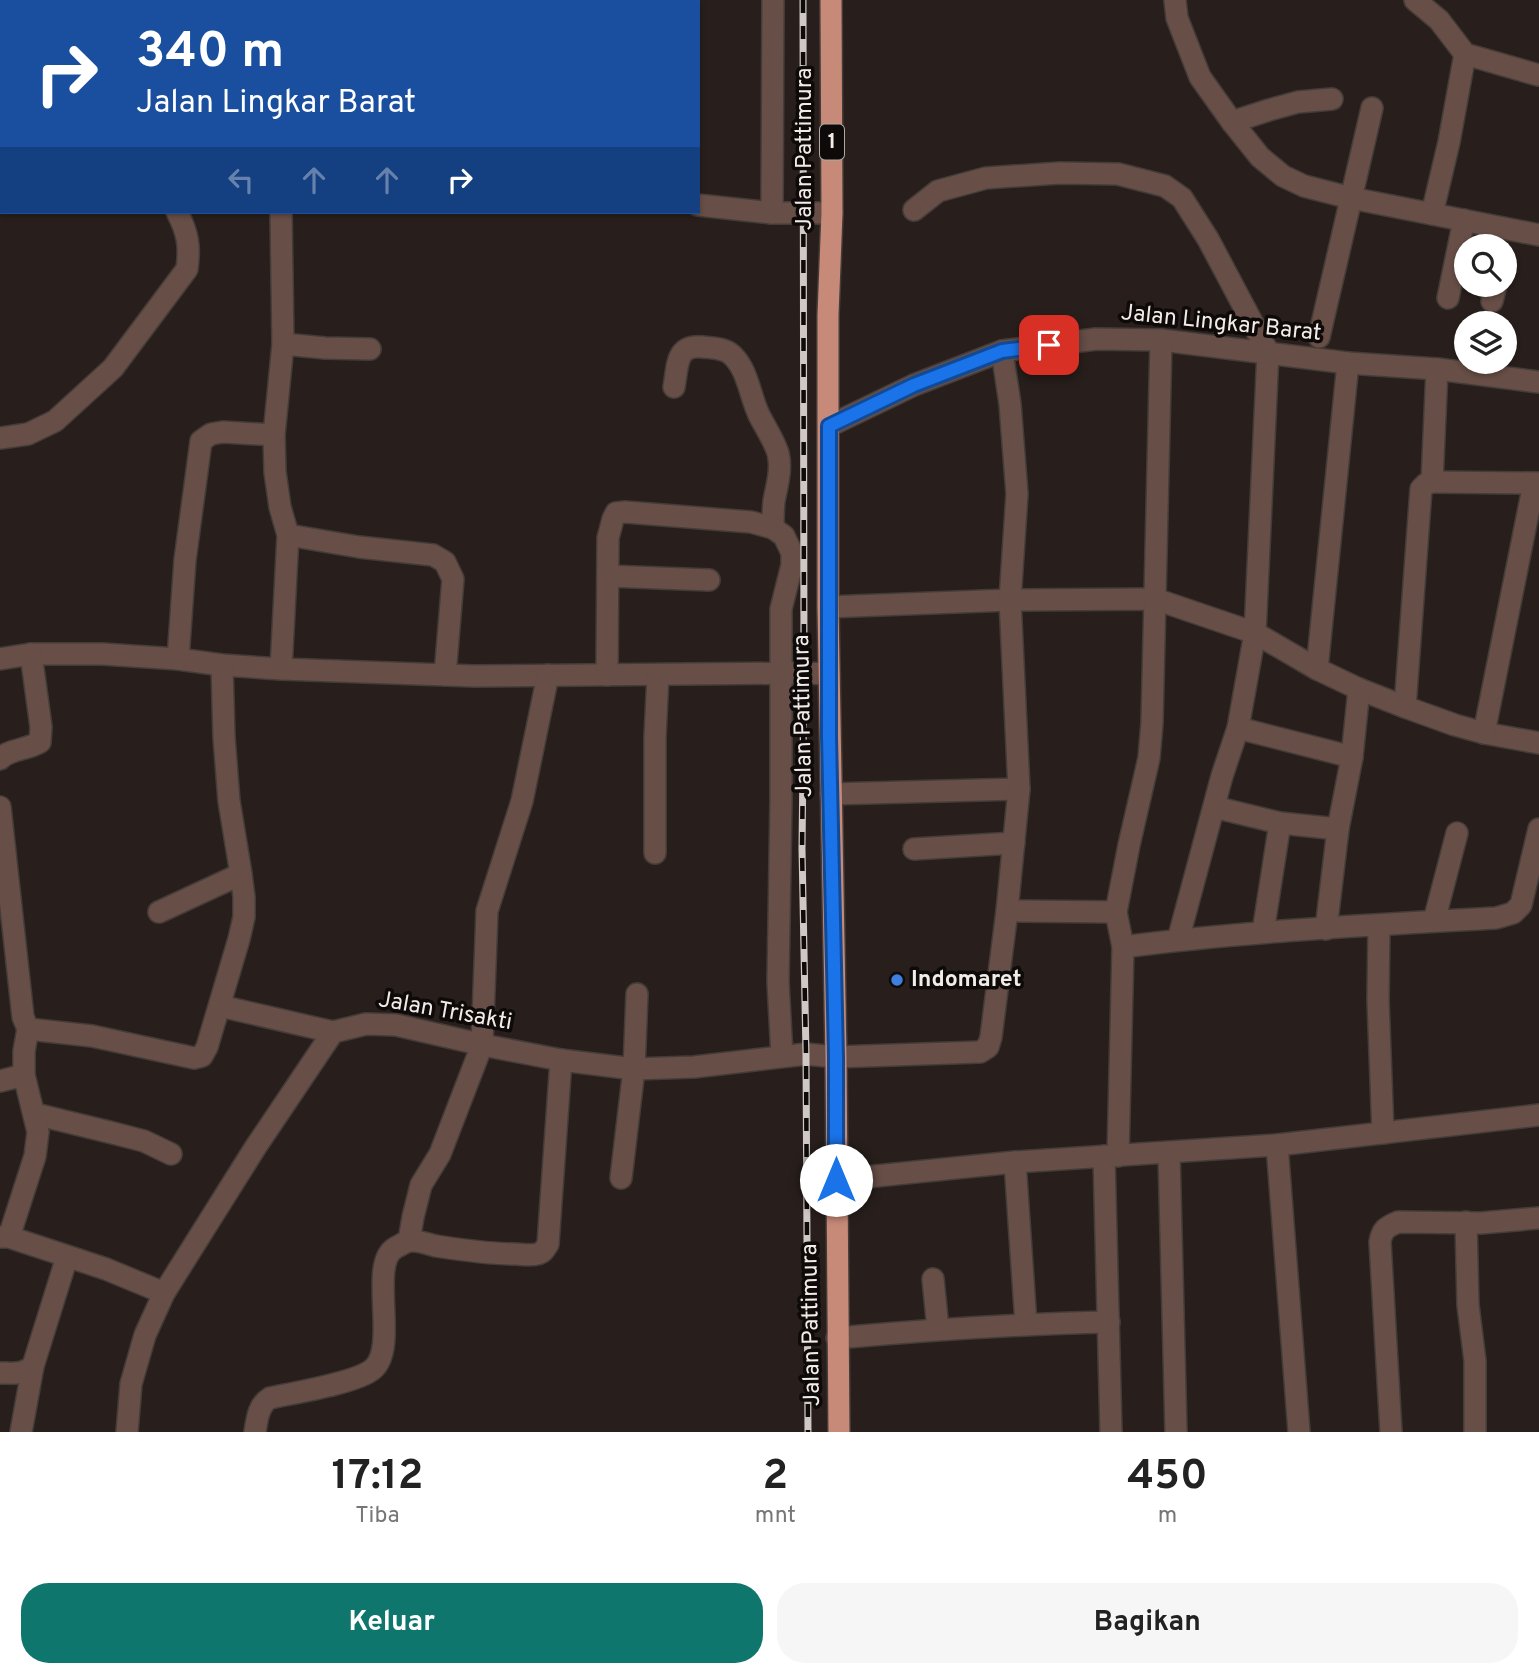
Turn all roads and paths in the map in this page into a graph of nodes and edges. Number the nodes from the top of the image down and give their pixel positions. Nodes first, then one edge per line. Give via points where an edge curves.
1 (773, 0) edge
2 (831, 0) edge
3 (1175, 0) edge
4 (1415, 0) edge
5 (1465, 54) junction
6 (1538, 75) edge
7 (1332, 99) dead end
8 (1372, 108) dead end
9 (1232, 122) junction
10 (1351, 198) junction
11 (700, 205) edge
12 (914, 210) dead end
13 (772, 213) junction
14 (832, 213) junction
15 (178, 214) edge
16 (281, 214) edge
17 (1432, 214) junction
18 (1464, 220) junction
19 (1497, 234) edge
20 (1539, 235) edge
21 (1517, 237) edge
22 (1448, 298) dead end
23 (1319, 337) dead end
24 (1161, 340) junction
25 (282, 344) junction
26 (370, 349) dead end
27 (1002, 351) junction
28 (1268, 352) junction
29 (1348, 363) junction
30 (1437, 369) junction
31 (1539, 382) edge
32 (674, 387) dead end
33 (829, 426) junction
34 (274, 435) junction
35 (0, 438) edge
36 (1432, 482) junction
37 (1537, 483) edge
38 (773, 528) junction
39 (288, 535) junction
40 (608, 576) junction
41 (709, 580) dead end
42 (1155, 599) junction
43 (1010, 600) junction
44 (828, 607) junction
45 (1255, 634) junction
46 (31, 654) junction
47 (0, 659) edge
48 (178, 659) junction
49 (222, 665) junction
50 (281, 669) junction
51 (1317, 669) junction
52 (780, 674) junction
53 (829, 674) junction
54 (445, 675) junction
55 (548, 675) junction
56 (658, 675) junction
57 (607, 676) junction
58 (1359, 689) junction
59 (1405, 707) junction
60 (1238, 728) junction
61 (1484, 733) junction
62 (1539, 743) edge
63 (1352, 757) junction
64 (0, 759) edge
65 (1019, 789) junction
66 (831, 793) junction
67 (0, 807) edge
68 (1214, 807) junction
69 (1280, 823) junction
70 (1338, 829) junction
71 (1539, 829) edge
72 (1458, 833) dead end
73 (1014, 842) junction
74 (914, 849) dead end
75 (655, 853) dead end
76 (242, 884) junction
77 (1007, 911) junction
78 (159, 912) dead end
79 (1116, 912) junction
80 (1434, 921) junction
81 (1379, 925) junction
82 (1326, 929) junction
83 (1263, 932) junction
84 (1178, 940) junction
85 (1123, 947) junction
86 (637, 995) dead end
87 (220, 1006) junction
88 (25, 1023) junction
89 (324, 1030) junction
90 (482, 1045) junction
91 (782, 1056) junction
92 (836, 1057) junction
93 (561, 1060) junction
94 (634, 1069) junction
95 (24, 1074) junction
96 (0, 1082) edge
97 (34, 1114) junction
98 (1539, 1115) edge
99 (1383, 1133) junction
100 (1277, 1145) junction
101 (1169, 1153) junction
102 (171, 1154) dead end
103 (1111, 1156) junction
104 (1015, 1162) junction
105 (621, 1178) dead end
106 (836, 1180) junction
107 (1539, 1218) edge
108 (1473, 1223) junction
109 (4, 1237) edge
110 (409, 1241) junction
111 (67, 1257) junction
112 (933, 1279) dead end
113 (164, 1293) junction
114 (1109, 1322) junction
115 (1026, 1324) junction
116 (938, 1329) junction
117 (837, 1338) junction
118 (33, 1366) junction
119 (0, 1373) edge
120 (22, 1432) edge
121 (127, 1432) edge
122 (255, 1432) edge
123 (839, 1432) edge
124 (1111, 1432) edge
125 (1176, 1432) edge
126 (1299, 1432) edge
127 (1391, 1432) edge
128 (1475, 1432) edge

1 - 13 street
2 - 14 highway, Jalan Pattimura / 1
3 - 9 street via 1177,18 1200,77
4 - 5 street via 1439,20
5 - 6 street
5 - 17 street
7 - 9 street via 1298,102
8 - 10 street
9 - 10 street via 1260,157 1283,176
10 - 17 street
10 - 23 street
11 - 13 street
12 - 28 street via 938,191 986,178 1118,174 1165,186 1182,198 1208,239
13 - 14 street
14 - 33 highway, Jalan Pattimura / 1
15 - 35 street via 188,238 187,269 113,368 55,421 28,434
16 - 25 street
17 - 18 street
18 - 19 street
18 - 22 street
20 - 21 street
24 - 27 street, Jalan Lingkar Barat via 1097,339
24 - 28 street, Jalan Lingkar Barat
24 - 42 street
25 - 26 street
25 - 34 street
27 - 33 street, Jalan Lingkar Barat via 914,385
27 - 43 street, Jalan Trisakti via 1017,494
28 - 29 street, Jalan Lingkar Barat
28 - 45 street
29 - 30 street, Jalan Lingkar Barat
29 - 51 street
30 - 31 street, Jalan Lingkar Barat
30 - 36 street
32 - 38 street via 683,350 688,347 719,348 732,354 743,369 778,452
33 - 44 highway, Jalan Pattimura / 1
34 - 39 street via 275,471
34 - 48 street via 223,432 201,441
36 - 37 street
36 - 59 street via 1421,489
37 - 61 street
38 - 40 street via 751,522 616,513 608,538
38 - 52 street via 784,536 792,552 781,609
39 - 50 street
39 - 54 street via 433,555 445,562 453,579
40 - 41 street
40 - 57 street
42 - 43 street
42 - 45 street
42 - 79 street via 1149,758
43 - 44 street
43 - 65 street, Jalan Trisakti
44 - 53 highway, Jalan Pattimura / 1
45 - 51 street
45 - 60 street
46 - 47 street
46 - 48 street
46 - 64 street via 40,742
48 - 49 street
49 - 50 street
49 - 76 street via 229,801
50 - 54 street
51 - 58 street
52 - 53 street
52 - 56 street
52 - 91 street via 778,982
53 - 66 highway, Jalan Pattimura / 1
54 - 55 street
55 - 57 street
55 - 90 street via 522,801 487,911
56 - 57 street
56 - 75 street
58 - 59 street
58 - 63 street
59 - 61 street
60 - 63 street
60 - 68 street
61 - 62 street
63 - 70 street
65 - 66 street
65 - 73 street, Jalan Trisakti
66 - 92 highway, Jalan Pattimura / 1
67 - 88 street
68 - 69 street
68 - 84 street
69 - 70 street
69 - 83 street
70 - 82 street
71 - 80 street via 1521,905 1513,913
72 - 80 street
73 - 74 street
73 - 77 street, Jalan Trisakti
76 - 78 street
76 - 87 street via 244,917
77 - 79 street
77 - 92 street, Jalan Trisakti via 988,1046 980,1052
79 - 85 street
80 - 81 street
81 - 82 street
81 - 99 street
82 - 83 street
83 - 84 street
84 - 85 street
85 - 103 street
86 - 94 street
87 - 88 street via 207,1047 202,1056 194,1058
87 - 89 street
88 - 95 street
89 - 90 street, Jalan Trisakti via 396,1025
89 - 113 street
90 - 93 street, Jalan Trisakti
90 - 110 street via 440,1154 421,1185
91 - 92 street, Jalan Trisakti
91 - 94 street, Jalan Trisakti
92 - 106 highway, Jalan Pattimura / 1
93 - 94 street, Jalan Trisakti
93 - 110 street via 544,1251 500,1254
94 - 105 street
95 - 96 street
95 - 97 street
97 - 102 street via 144,1142
97 - 109 street via 38,1132 35,1156
98 - 99 street
99 - 100 street
100 - 101 street
100 - 126 street
101 - 103 street
101 - 125 street
103 - 104 street
103 - 114 street
104 - 106 street
104 - 115 street
106 - 117 highway, Jalan Pattimura / 1
107 - 108 street
108 - 127 street via 1398,1222 1381,1233
108 - 128 street via 1468,1304 1475,1361
109 - 111 street
110 - 122 street via 388,1253 385,1260 383,1335 375,1368 343,1381 270,1398 260,1409
111 - 113 street
111 - 118 street
112 - 116 street
113 - 121 street via 145,1335 131,1384
114 - 115 street
114 - 124 street
115 - 116 street
116 - 117 street
117 - 123 highway, Jalan Pattimura / 1
118 - 119 street via 27,1372
118 - 120 street

